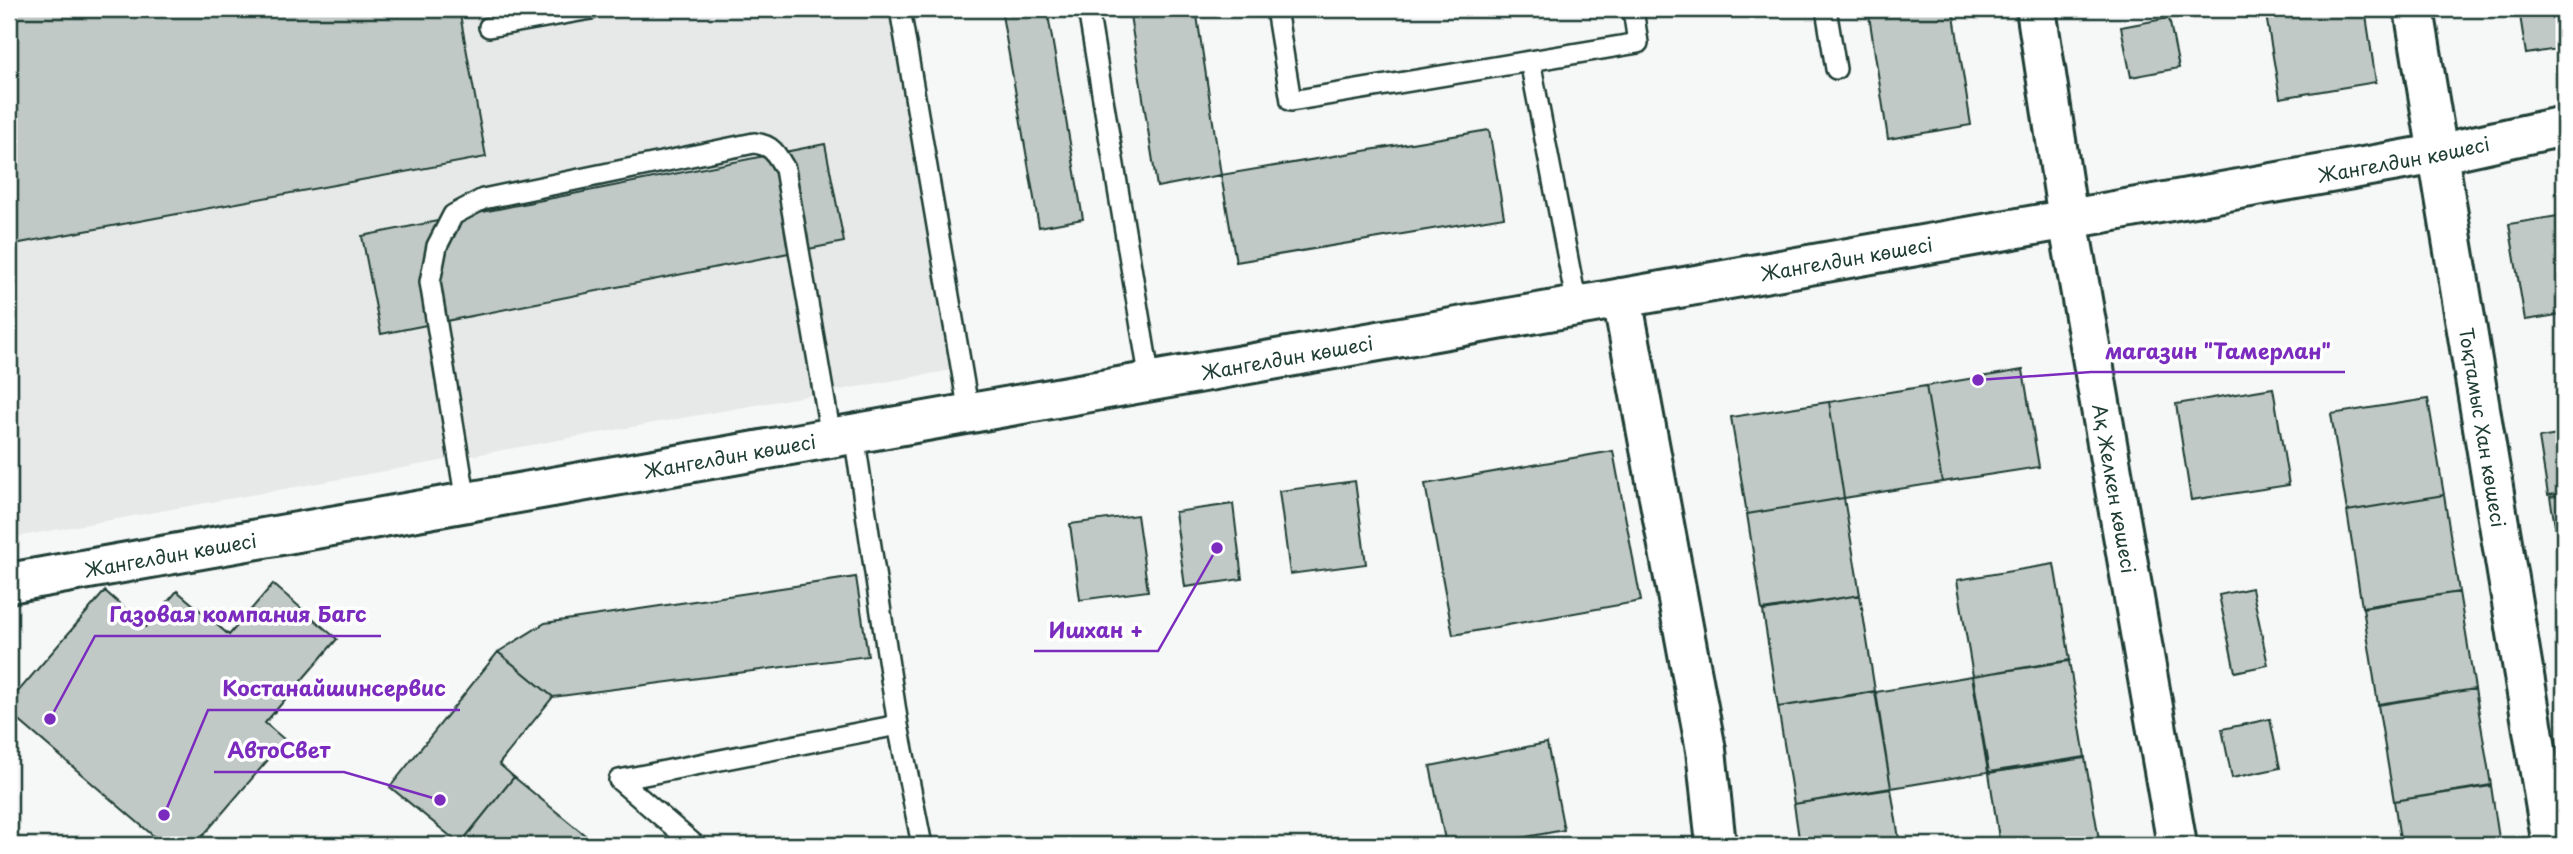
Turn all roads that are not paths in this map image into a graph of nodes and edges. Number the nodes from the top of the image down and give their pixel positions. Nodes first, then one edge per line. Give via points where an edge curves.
1 (591, 9) edge
2 (900, 9) edge
3 (1087, 9) edge
4 (1276, 9) edge
5 (1633, 9) edge
6 (1826, 9) edge
7 (2036, 9) edge
8 (2414, 9) edge
9 (489, 27) dead end
10 (1530, 61) junction
11 (1836, 69) dead end
12 (2564, 126) edge
13 (2437, 154) junction
14 (2068, 219) junction
15 (1622, 298) junction
16 (1577, 306) junction
17 (1150, 381) junction
18 (969, 413) junction
19 (843, 435) junction
20 (466, 502) junction
21 (9, 583) edge
22 (898, 725) junction
23 (695, 845) edge
24 (922, 845) edge
25 (1716, 845) edge
26 (2177, 845) edge
27 (2552, 845) edge

1 - 9 lane
2 - 18 lane
3 - 17 lane
4 - 10 lane via 1291,101
5 - 10 lane via 1638,43
6 - 11 lane
7 - 14 street, Ақ Желкен көшесі
8 - 13 street, Тоқтамыс Хан көшесі
10 - 16 lane
12 - 13 street, Жангелдин көшесі
13 - 14 street, Жангелдин көшесі
13 - 27 street, Тоқтамыс Хан көшесі
14 - 15 street, Жангелдин көшесі
14 - 26 street, Ақ Желкен көшесі
15 - 16 street, Жангелдин көшесі
15 - 25 street via 1706,750
16 - 17 street, Жангелдин көшесі
17 - 18 street, Жангелдин көшесі
18 - 19 street, Жангелдин көшесі
19 - 20 street, Жангелдин көшесі
19 - 20 lane via 785,169 766,145 754,143 484,200 453,215 437,246 430,282
19 - 22 lane
20 - 21 street, Жангелдин көшесі
22 - 23 lane via 619,780
22 - 24 lane

